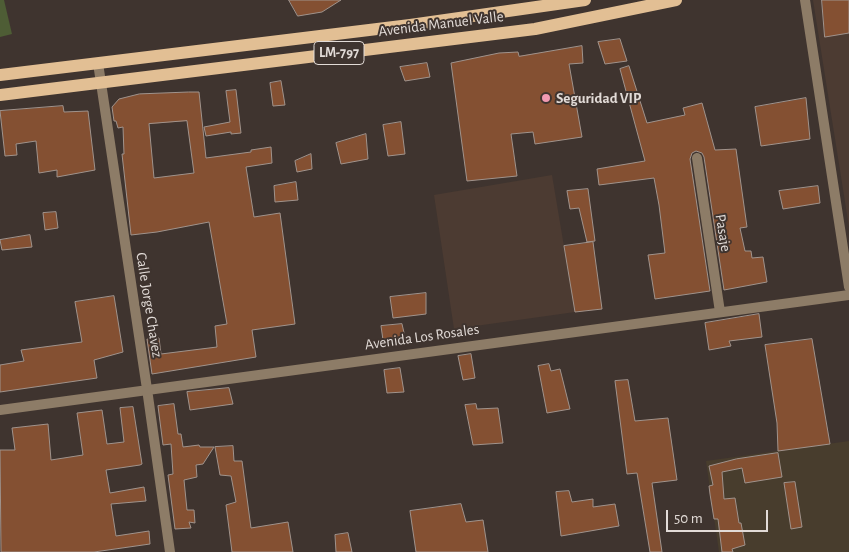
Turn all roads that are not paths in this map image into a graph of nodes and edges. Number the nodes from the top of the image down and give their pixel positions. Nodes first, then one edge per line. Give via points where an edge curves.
1 (585, 0) edge
2 (676, 0) edge
3 (805, 0) edge
4 (98, 63) junction
5 (0, 75) edge
6 (100, 83) junction
7 (0, 95) edge
8 (697, 158) dead end
9 (849, 287) edge
10 (849, 295) edge
11 (720, 312) junction
12 (147, 389) junction
13 (0, 410) edge
14 (170, 552) edge

1 - 4 main road, Avenida Manuel Valle / LM-797 via 410,26
2 - 6 main road, Avenida Manuel Valle / LM-797 via 535,28
3 - 9 street
4 - 5 main road, Avenida Manuel Valle / LM-797
4 - 6 street, Calle Jorge Chavez
6 - 7 main road, Avenida Manuel Valle / LM-797
6 - 12 street, Calle Jorge Chavez
8 - 11 street, Pasaje
10 - 11 street, Avenida Los Rosales
11 - 12 street, Avenida Los Rosales
12 - 13 street, Avenida Los Rosales
12 - 14 street, Calle Jorge Chavez

